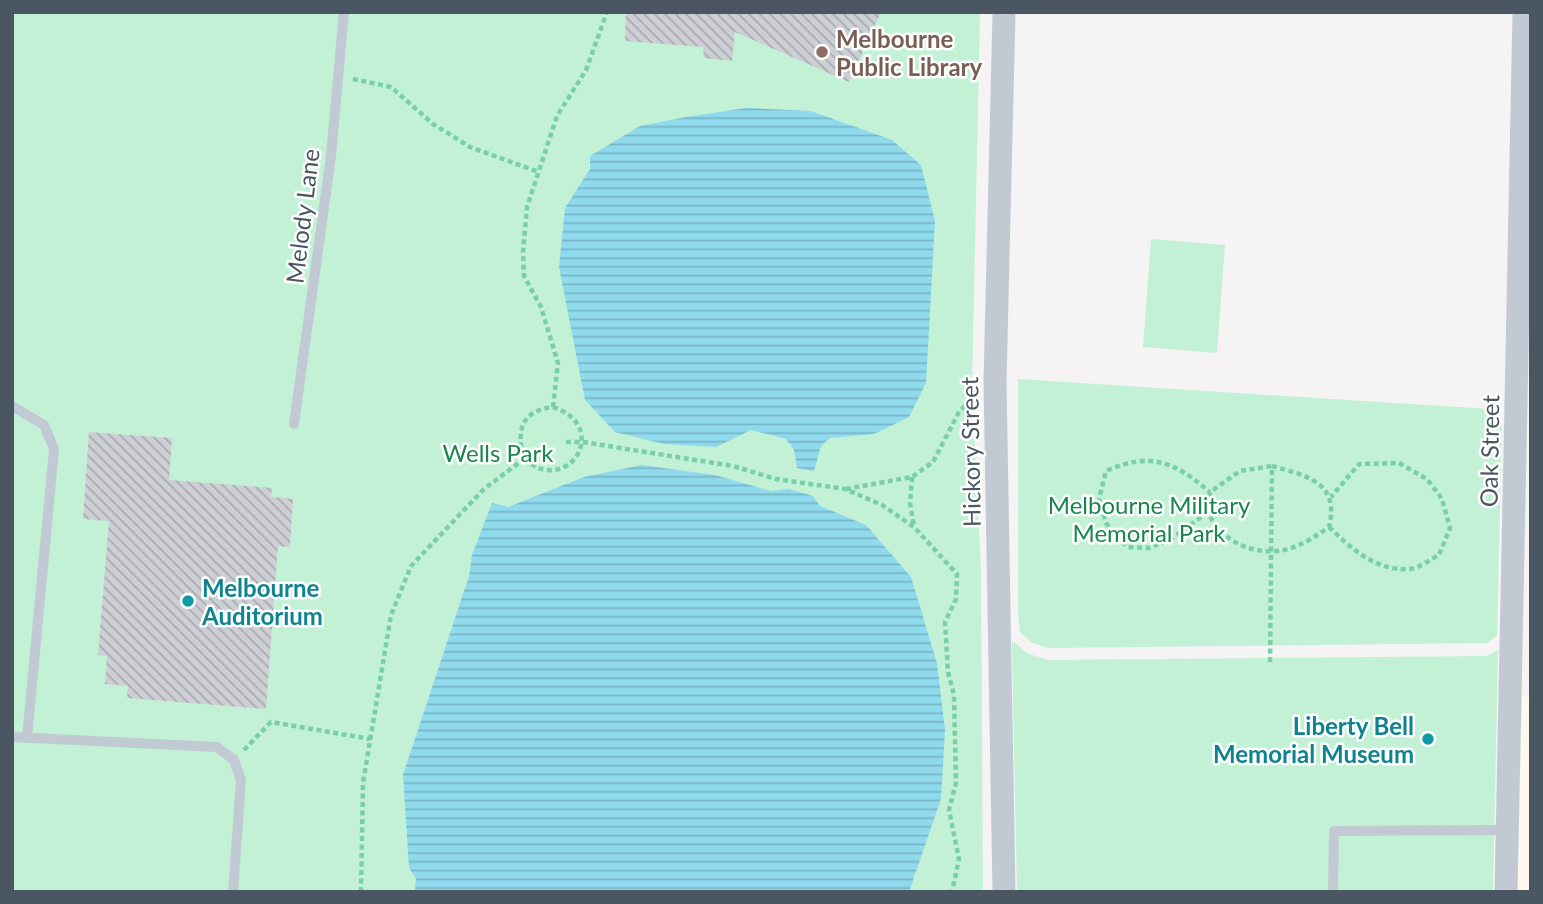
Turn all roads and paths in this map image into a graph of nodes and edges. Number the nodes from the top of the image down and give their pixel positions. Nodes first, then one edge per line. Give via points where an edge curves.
1 (344, 12) edge
2 (607, 12) edge
3 (1004, 12) edge
4 (1524, 12) edge
5 (339, 76) junction
6 (539, 173) junction
7 (995, 382) junction
8 (12, 406) edge
9 (553, 407) junction
10 (294, 424) dead end
11 (566, 442) dead end
12 (583, 442) junction
13 (524, 459) junction
14 (1272, 466) junction
15 (912, 477) junction
16 (845, 489) junction
17 (1210, 492) junction
18 (1331, 497) junction
19 (1208, 512) junction
20 (914, 527) junction
21 (1329, 527) junction
22 (1271, 550) junction
23 (1270, 662) dead end
24 (12, 737) edge
25 (27, 738) junction
26 (370, 739) junction
27 (234, 760) junction
28 (1507, 830) junction
29 (233, 892) edge
30 (361, 892) edge
31 (952, 892) edge
32 (1004, 892) edge
33 (1333, 892) edge
34 (1506, 892) edge

1 - 5 lane, Melody Lane
2 - 6 path via 586,70 557,116
3 - 7 street, Hickory Street
4 - 28 street, Oak Street
5 - 6 path via 391,87 433,124 470,147
5 - 10 lane, Melody Lane
6 - 9 path via 527,207 524,276 541,307 558,363
7 - 15 path via 960,410 933,462
7 - 32 street, Hickory Street
8 - 25 lane via 44,425 54,449
9 - 12 path via 565,411 581,427
9 - 13 path via 540,409 521,428
11 - 12 path
12 - 13 path via 571,463 557,470 539,468
12 - 16 path
13 - 26 path via 484,489 411,566 391,615
14 - 17 path via 1240,471
14 - 18 path via 1311,477
14 - 22 path
15 - 16 path
15 - 20 path
16 - 20 path via 882,505
17 - 19 path
17 - 19 path via 1163,461 1129,461 1106,471 1099,499 1106,523 1127,547 1149,548 1171,539
18 - 21 path
18 - 21 path via 1359,464 1399,463 1427,480 1443,499 1450,528 1439,555 1412,569 1377,565
19 - 22 path via 1235,544
20 - 31 path via 957,574 956,598 945,622 954,695 956,783 949,810 959,859
21 - 22 path via 1309,541
22 - 23 path
24 - 25 lane
25 - 27 lane via 217,747
26 - 27 path via 271,722
26 - 30 path via 363,783
27 - 29 lane via 241,780
28 - 33 lane via 1334,831
28 - 34 street, Oak Street

